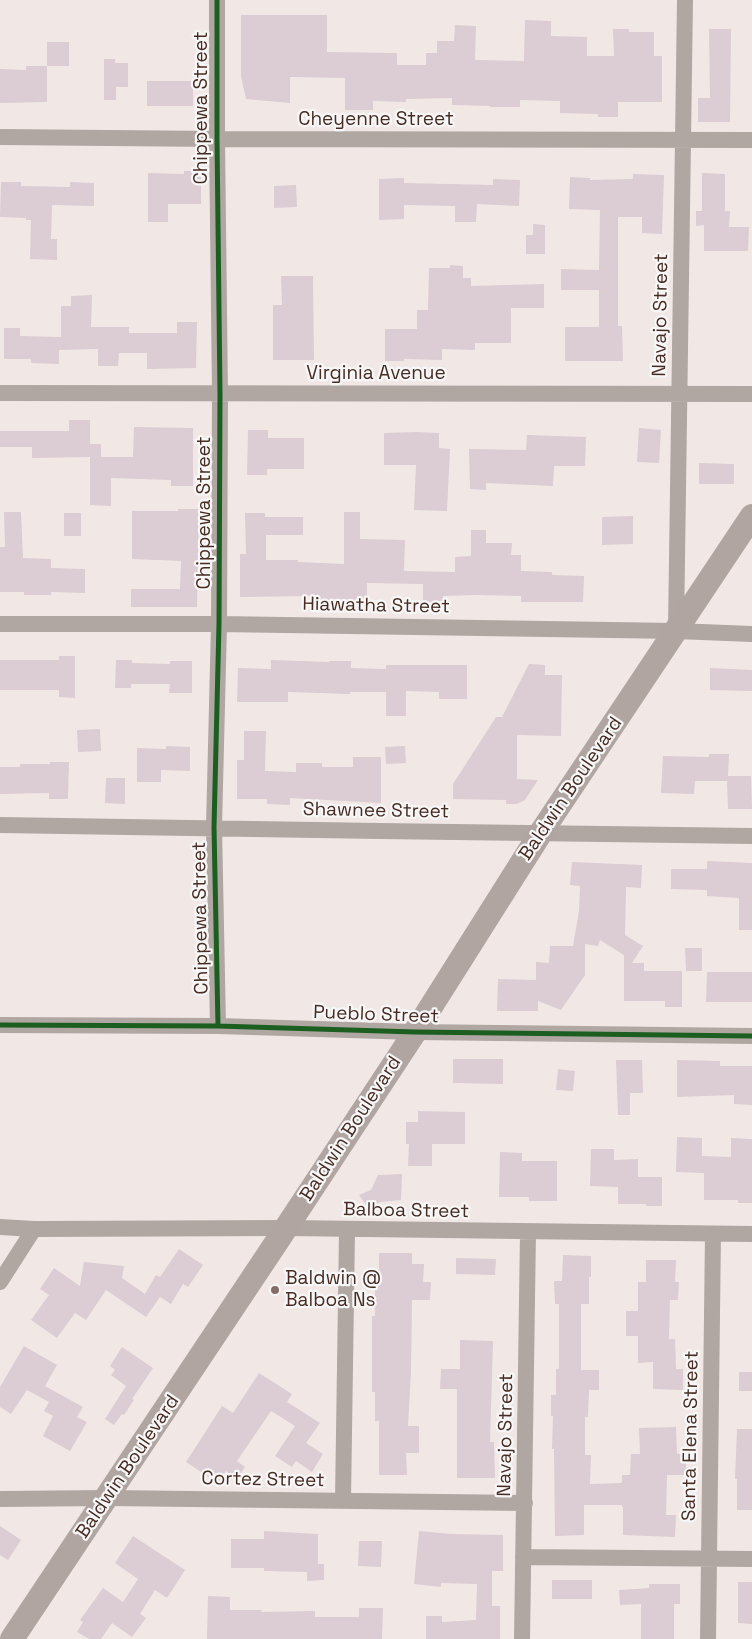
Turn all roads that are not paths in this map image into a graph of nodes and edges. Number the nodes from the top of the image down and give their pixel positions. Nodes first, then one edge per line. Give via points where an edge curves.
1 (217, 0) edge
2 (684, 0) edge
3 (0, 137) edge
4 (217, 139) junction
5 (752, 140) edge
6 (684, 141) junction
7 (0, 393) edge
8 (220, 394) junction
9 (752, 394) edge
10 (680, 395) junction
11 (752, 516) edge
12 (0, 624) edge
13 (219, 624) junction
14 (676, 631) junction
15 (752, 634) edge
16 (0, 825) edge
17 (214, 827) junction
18 (540, 834) junction
19 (752, 836) edge
20 (0, 1025) edge
21 (218, 1026) junction
22 (415, 1032) junction
23 (752, 1036) edge
24 (0, 1227) edge
25 (286, 1228) junction
26 (34, 1229) junction
27 (347, 1230) junction
28 (528, 1232) junction
29 (713, 1234) junction
30 (752, 1234) edge
31 (0, 1282) edge
32 (108, 1498) junction
33 (0, 1499) edge
34 (343, 1502) junction
35 (525, 1503) junction
36 (523, 1558) junction
37 (710, 1558) junction
38 (752, 1559) edge
39 (12, 1639) edge
40 (522, 1639) edge
41 (708, 1639) edge

1 - 4 street, Chippewa Street
2 - 6 street, Navajo Street
3 - 4 street, Cheyenne Street
4 - 6 street, Cheyenne Street
4 - 8 street, Chippewa Street
5 - 6 street, Cheyenne Street
6 - 10 street, Navajo Street
7 - 8 street, Virginia Avenue
8 - 10 street, Virginia Avenue
8 - 13 street, Chippewa Street
9 - 10 street, Virginia Avenue
10 - 14 street, Navajo Street
11 - 14 main road, Baldwin Boulevard
12 - 13 street, Hiawatha Street
13 - 14 street, Hiawatha Street
13 - 17 street, Chippewa Street
14 - 15 street, Hiawatha Street
14 - 18 main road, Baldwin Boulevard
16 - 17 street, Shawnee Street
17 - 18 street, Shawnee Street
17 - 21 street, Chippewa Street
18 - 19 street, Shawnee Street
18 - 22 main road, Baldwin Boulevard
20 - 21 street, Pueblo Street
21 - 22 street, Pueblo Street
22 - 23 street, Pueblo Street
22 - 25 main road, Baldwin Boulevard
24 - 26 street, Balboa Street
25 - 26 street, Balboa Street
25 - 27 street, Balboa Street
25 - 32 main road, Baldwin Boulevard
26 - 31 street
27 - 28 street, Balboa Street
27 - 34 street
28 - 29 street, Balboa Street
28 - 35 street, Navajo Street
29 - 30 street, Balboa Street
29 - 37 street, Santa Elena Street
32 - 33 street, Cortez Street
32 - 34 street, Cortez Street
32 - 39 main road, Baldwin Boulevard
34 - 35 street, Cortez Street
35 - 36 street, Navajo Street
36 - 37 street
36 - 40 street, Navajo Street
37 - 38 street
37 - 41 street, Santa Elena Street

